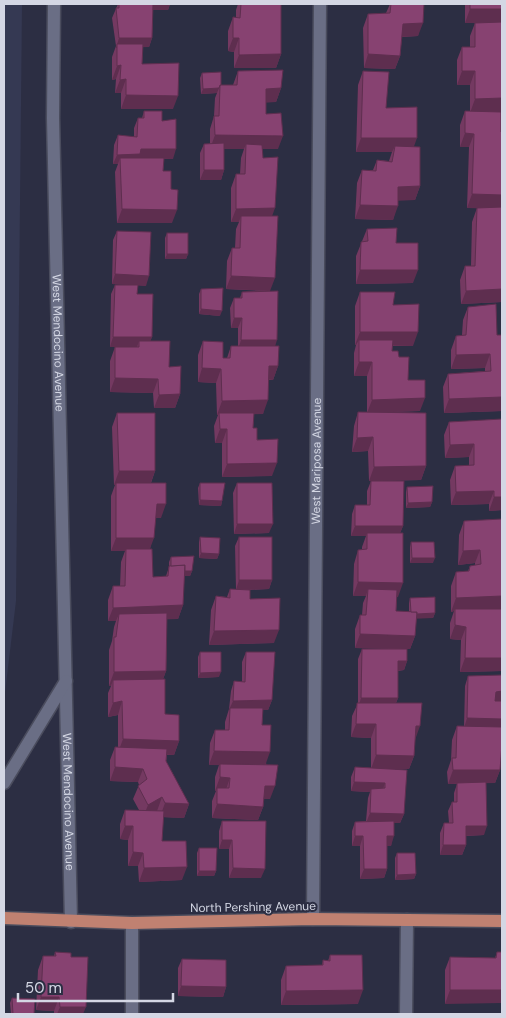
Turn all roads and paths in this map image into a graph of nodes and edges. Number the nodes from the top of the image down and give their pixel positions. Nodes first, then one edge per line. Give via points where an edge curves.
1 (54, 4) edge
2 (320, 4) edge
3 (66, 681) junction
4 (4, 783) edge
5 (4, 918) edge
6 (313, 919) junction
7 (407, 920) junction
8 (502, 920) edge
9 (71, 922) junction
10 (132, 923) junction
11 (132, 1014) edge
12 (406, 1014) edge

1 - 3 street, West Mendocino Avenue via 53,118
2 - 6 street, West Mariposa Avenue
3 - 4 street
3 - 9 street, West Mendocino Avenue
5 - 9 main road, North Pershing Avenue
6 - 7 main road, North Pershing Avenue
6 - 10 main road, North Pershing Avenue
7 - 8 main road, North Pershing Avenue
7 - 12 street
9 - 10 main road, North Pershing Avenue
10 - 11 street

